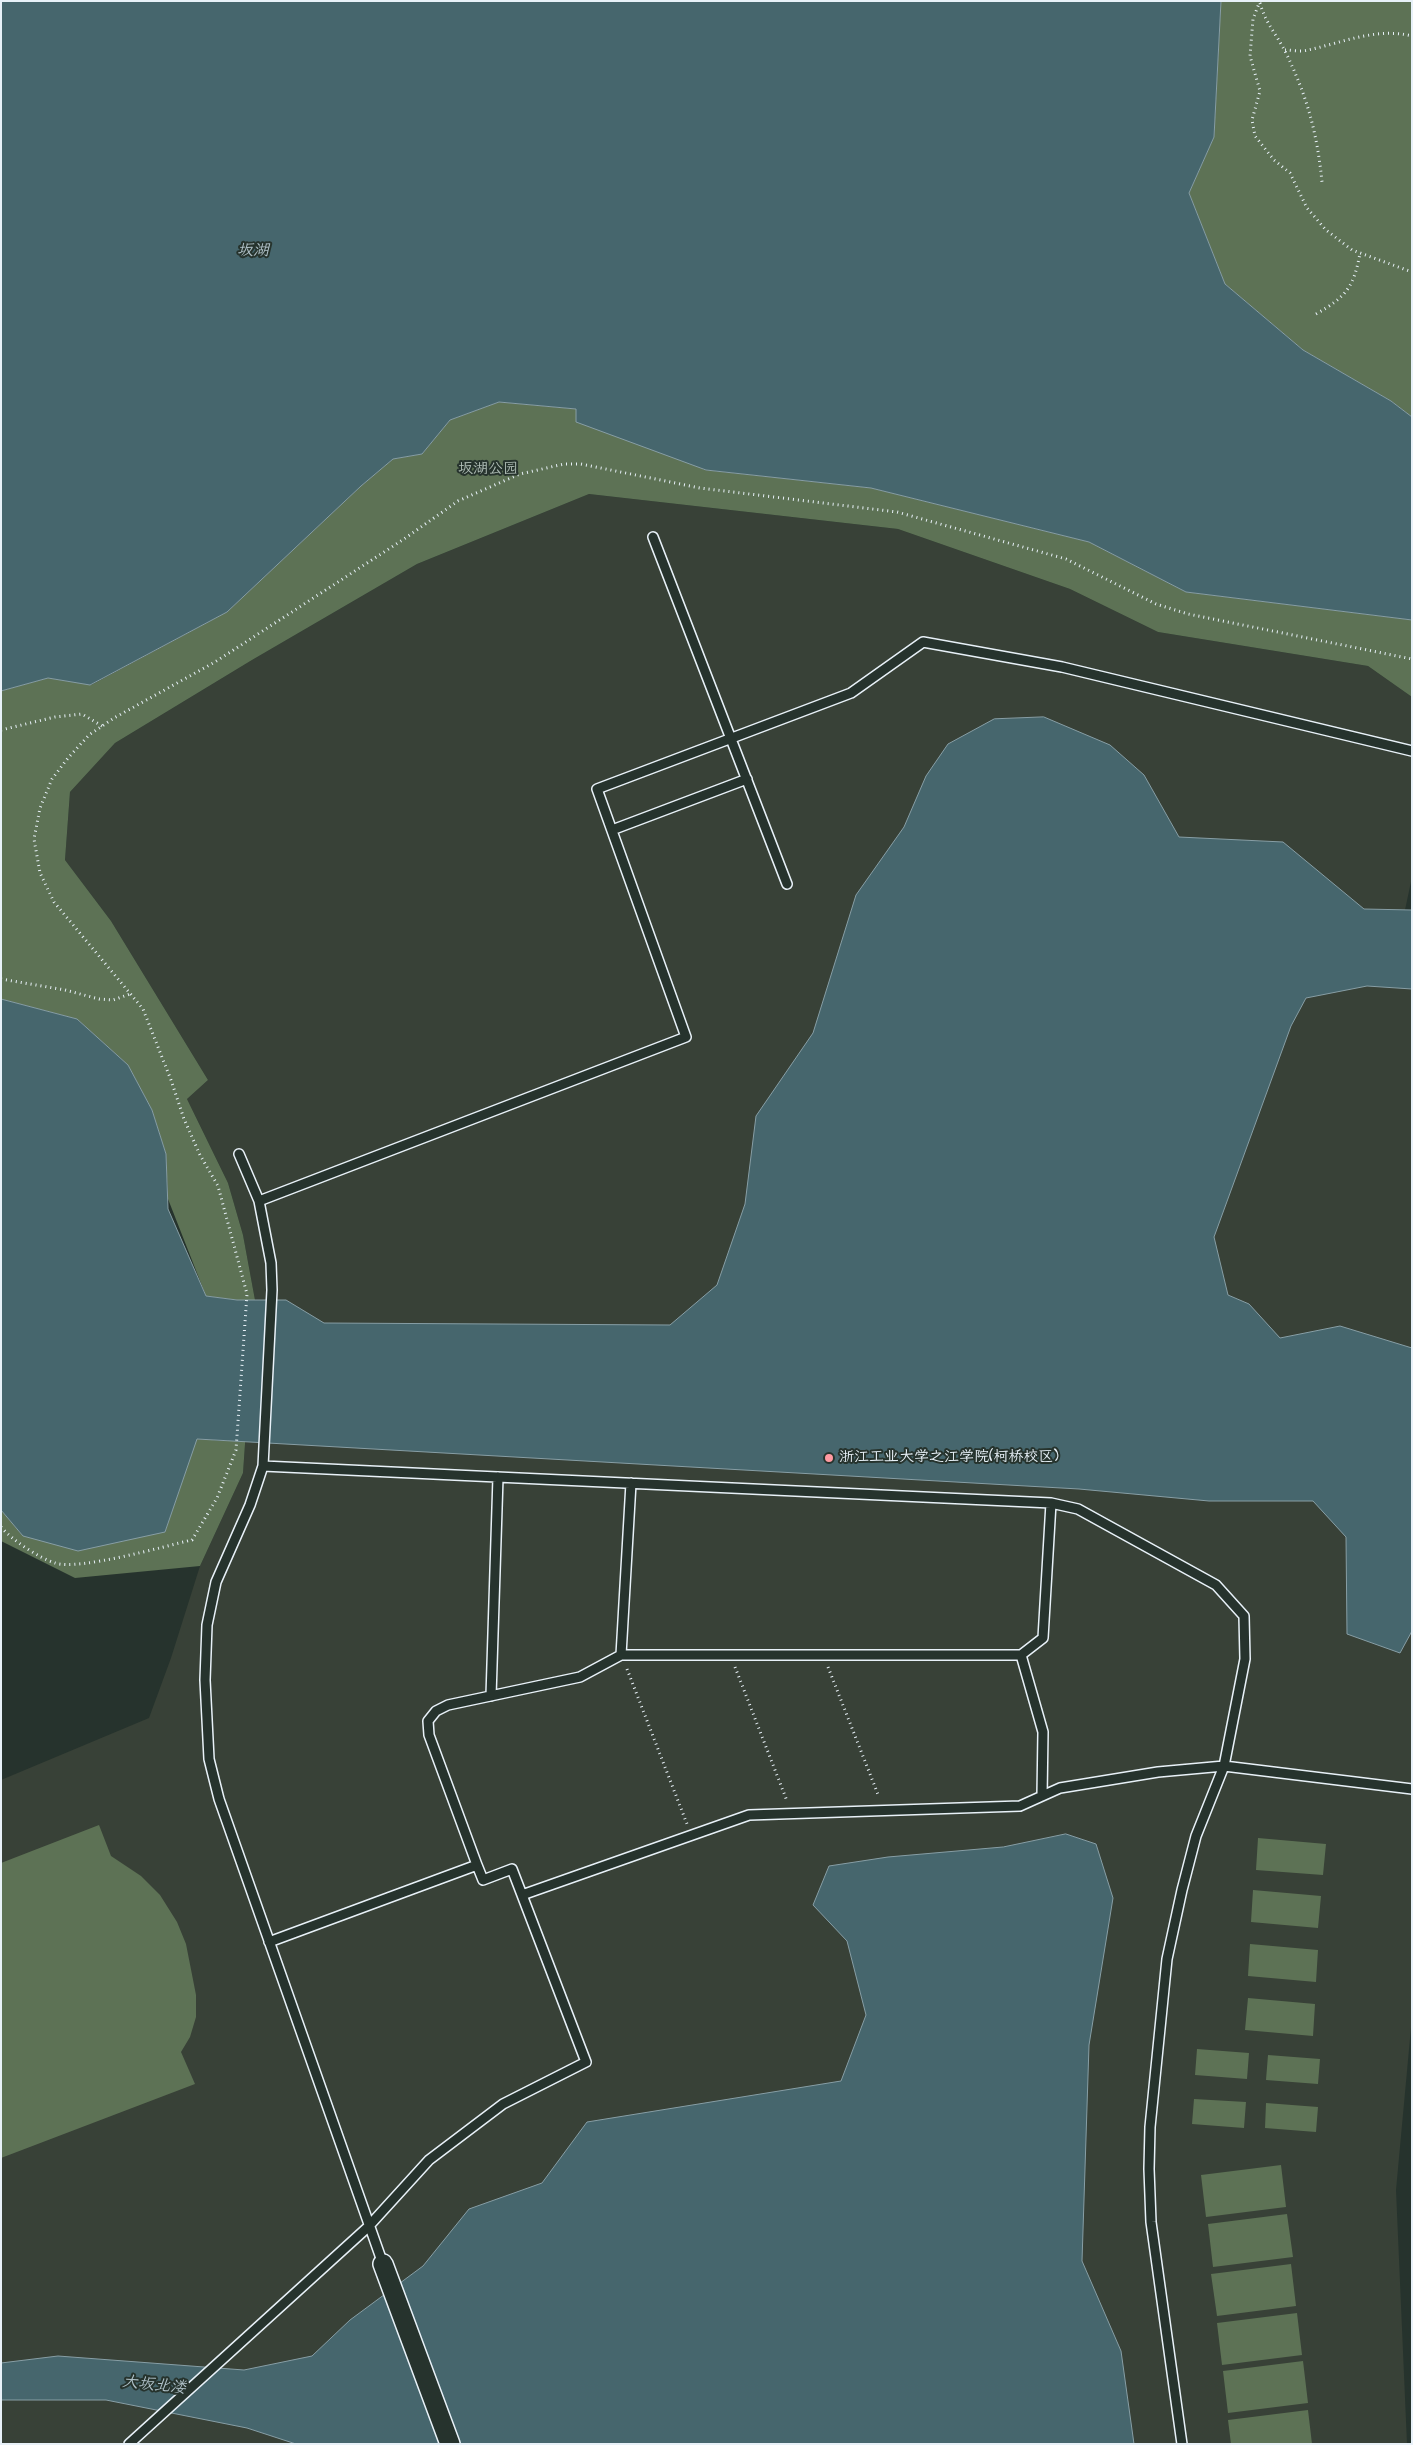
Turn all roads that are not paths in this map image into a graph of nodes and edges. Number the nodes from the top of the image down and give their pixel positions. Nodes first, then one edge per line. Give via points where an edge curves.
1 (653, 537) dead end
2 (731, 738) junction
3 (1412, 751) edge
4 (747, 779) junction
5 (612, 830) junction
6 (787, 884) dead end
7 (239, 1154) dead end
8 (259, 1201) junction
9 (263, 1466) junction
10 (498, 1477) junction
11 (631, 1483) junction
12 (1051, 1503) junction
13 (621, 1654) junction
14 (1021, 1656) junction
15 (490, 1696) junction
16 (1224, 1766) junction
17 (1412, 1789) edge
18 (1042, 1796) junction
19 (478, 1865) junction
20 (522, 1895) junction
21 (269, 1942) junction
22 (368, 2226) junction
23 (383, 2264) joint
24 (129, 2444) edge
25 (450, 2444) edge
26 (1182, 2444) edge

1 - 2 lane
2 - 3 lane via 851,693 923,642 1062,667
2 - 4 lane
2 - 5 lane via 597,789
4 - 5 lane
4 - 6 lane
5 - 8 lane via 686,1037
7 - 8 lane
8 - 9 lane via 271,1264 272,1290
9 - 10 lane
9 - 21 lane via 250,1505 216,1582 207,1625 205,1680 209,1759 219,1799
10 - 11 lane
10 - 15 lane
11 - 12 lane
11 - 13 lane
12 - 14 lane via 1043,1638
12 - 16 lane via 1078,1509 1216,1585 1244,1616 1245,1659
13 - 14 lane
13 - 15 lane via 580,1677
14 - 18 lane via 1043,1732
15 - 19 lane via 448,1705 436,1711 428,1721 429,1735
16 - 17 lane
16 - 18 lane via 1158,1772 1060,1788
16 - 26 lane via 1196,1836 1167,1960 1150,2127 1151,2222
18 - 20 lane via 1020,1806 749,1814
19 - 20 lane via 483,1880 512,1869
19 - 21 lane
20 - 22 lane via 586,2062 503,2104 459,2137 430,2160
21 - 22 lane
22 - 23 lane
22 - 24 lane
23 - 25 street

